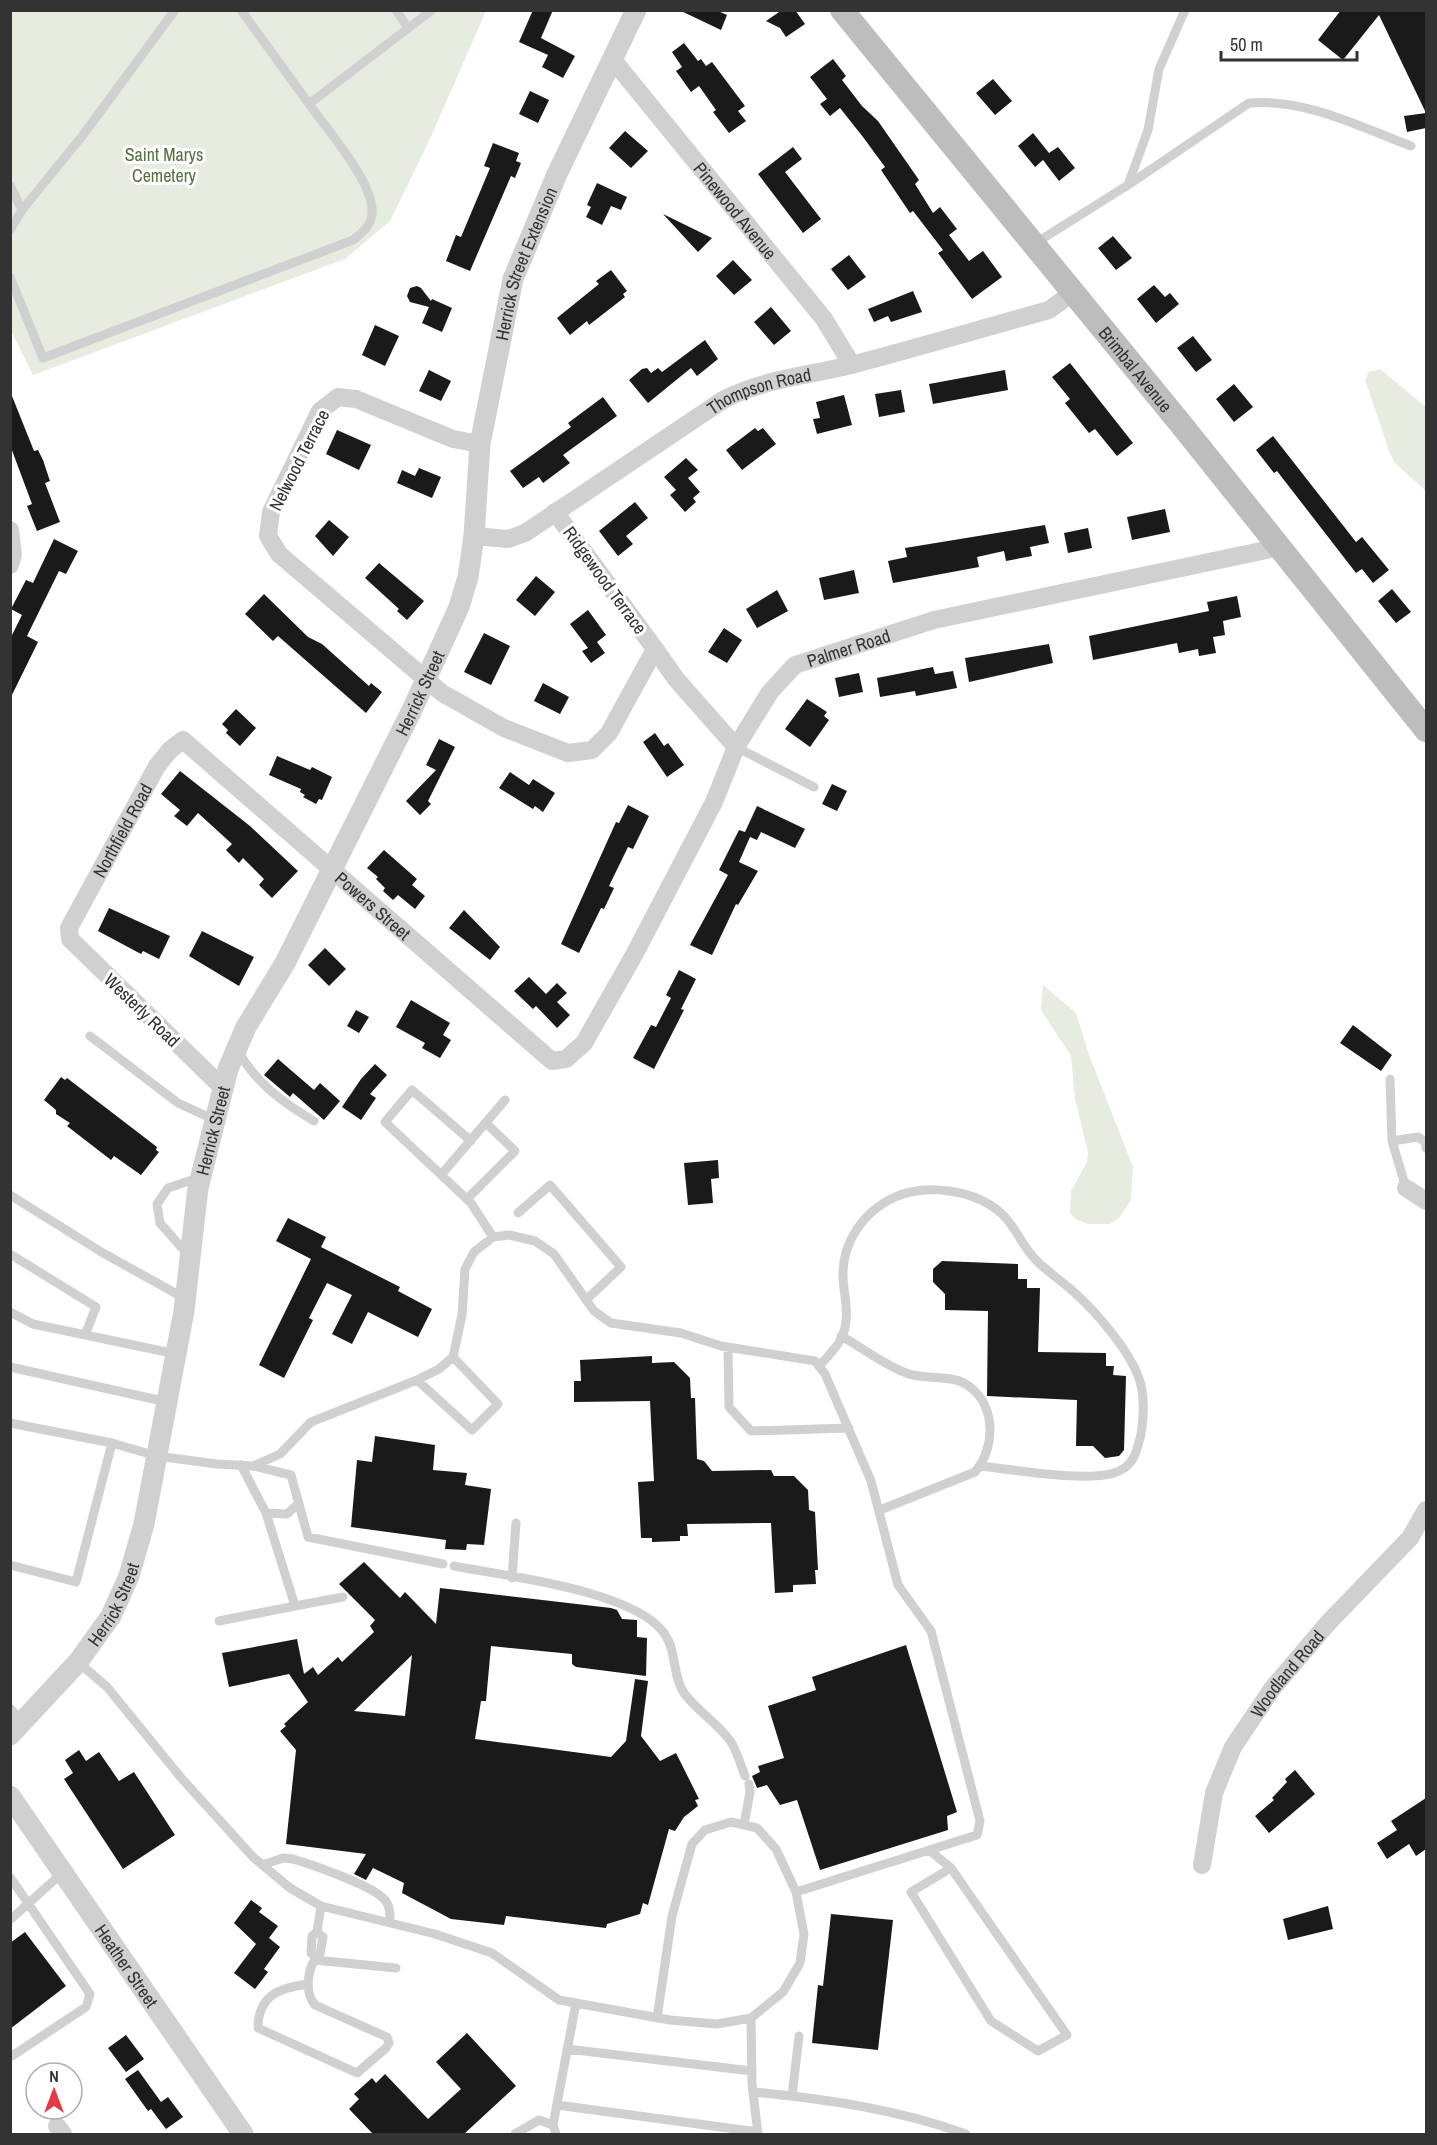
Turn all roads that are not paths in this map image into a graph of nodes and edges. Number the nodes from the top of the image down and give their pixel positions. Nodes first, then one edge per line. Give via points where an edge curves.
1 (175, 10) edge
2 (241, 10) edge
3 (396, 10) edge
4 (432, 10) edge
5 (636, 10) edge
6 (842, 10) edge
7 (1185, 10) edge
8 (408, 28) junction
9 (613, 60) junction
10 (309, 104) junction
11 (1411, 146) dead end
12 (10, 185) edge
13 (1128, 185) junction
14 (22, 210) junction
15 (10, 230) edge
16 (1034, 244) junction
17 (10, 277) edge
18 (1072, 293) junction
19 (852, 365) junction
20 (480, 444) junction
21 (555, 512) junction
22 (10, 530) edge
23 (474, 536) junction
24 (1280, 546) junction
25 (10, 565) edge
26 (655, 649) junction
27 (426, 680) junction
28 (1426, 730) edge
29 (183, 740) joint
30 (736, 747) junction
31 (814, 787) dead end
32 (332, 870) junction
33 (69, 928) joint
34 (90, 1036) dead end
35 (237, 1049) junction
36 (566, 1059) joint
37 (1390, 1079) dead end
38 (223, 1088) junction
39 (505, 1100) dead end
40 (214, 1120) junction
41 (314, 1121) dead end
42 (486, 1123) junction
43 (471, 1141) junction
44 (1392, 1141) junction
45 (1426, 1148) edge
46 (441, 1175) junction
47 (200, 1177) junction
48 (1406, 1188) joint
49 (10, 1195) edge
50 (467, 1199) junction
51 (1426, 1199) edge
52 (518, 1213) dead end
53 (493, 1237) junction
54 (10, 1254) edge
55 (190, 1257) junction
56 (186, 1299) junction
57 (586, 1300) junction
58 (10, 1312) edge
59 (85, 1335) junction
60 (841, 1336) junction
61 (728, 1347) junction
62 (176, 1354) junction
63 (453, 1357) junction
64 (10, 1366) edge
65 (819, 1366) junction
66 (417, 1380) junction
67 (167, 1402) junction
68 (10, 1423) edge
69 (849, 1428) junction
70 (112, 1443) junction
71 (158, 1456) junction
72 (242, 1465) junction
73 (253, 1466) junction
74 (980, 1466) junction
75 (299, 1503) junction
76 (880, 1510) junction
77 (1426, 1510) edge
78 (266, 1513) junction
79 (516, 1523) dead end
80 (443, 1564) dead end
81 (10, 1565) edge
82 (454, 1566) dead end
83 (512, 1578) junction
84 (343, 1597) dead end
85 (295, 1606) junction
86 (219, 1621) dead end
87 (78, 1662) junction
88 (15, 1722) edge
89 (10, 1796) edge
90 (744, 1825) junction
91 (929, 1850) junction
92 (262, 1865) junction
93 (1202, 1865) dead end
94 (951, 1868) junction
95 (62, 1873) junction
96 (10, 1876) edge
97 (796, 1892) junction
98 (29, 1903) junction
99 (321, 1906) junction
100 (10, 1920) edge
101 (390, 1921) junction
102 (315, 1959) junction
103 (396, 1968) dead end
104 (307, 1984) junction
105 (576, 2003) junction
106 (657, 2018) junction
107 (751, 2018) junction
108 (798, 2036) dead end
109 (567, 2049) junction
110 (12, 2056) edge
111 (752, 2071) junction
112 (753, 2092) junction
113 (792, 2096) junction
114 (557, 2105) junction
115 (555, 2130) edge
116 (758, 2133) edge
117 (243, 2134) edge
118 (515, 2134) edge
119 (966, 2134) edge

1 - 14 lane
2 - 10 lane
3 - 8 lane
4 - 8 lane
5 - 9 street, Herrick Street Extension
6 - 16 main road, Brimbal Avenue
7 - 13 lane via 1159,69 1148,130
8 - 10 lane
9 - 19 street, Pinewood Avenue via 824,319
9 - 20 street, Herrick Street Extension via 553,184 513,279
10 - 17 lane via 372,200 367,229 353,240 43,358
11 - 13 lane via 1314,110 1270,101 1250,104
12 - 14 lane
13 - 16 lane
14 - 15 lane
16 - 18 main road, Brimbal Avenue
18 - 19 street, Thompson Road via 1049,310
18 - 24 main road, Brimbal Avenue
19 - 21 street, Thompson Road via 748,387
20 - 23 street, Herrick Street Extension
20 - 27 street, Nelwood Terrace via 453,439 356,399 338,397 320,411 268,521 268,536 279,554
21 - 23 street, Thompson Road via 515,537
21 - 26 street, Ridgewood Terrace
22 - 25 street
23 - 27 street, Herrick Street via 465,592
24 - 28 main road, Brimbal Avenue
24 - 30 street, Palmer Road via 934,620 795,665 770,692
26 - 27 street, Ridgewood Terrace via 609,733 600,744 581,753 558,751 504,728
26 - 30 street, Ridgewood Terrace
27 - 32 street, Herrick Street
29 - 32 street, Powers Street
29 - 33 street, Northfield Road via 157,766
30 - 31 lane
30 - 36 street, Palmer Road via 714,802 634,955 584,1043
32 - 35 street, Herrick Street
32 - 36 street, Powers Street via 552,1061
33 - 38 street, Westerly Road via 70,939 77,948
34 - 40 lane via 178,1104
35 - 38 street, Herrick Street
35 - 41 lane via 251,1074 283,1103
37 - 44 lane
38 - 40 street, Herrick Street
39 - 42 lane
40 - 47 street, Herrick Street
42 - 43 lane
42 - 50 lane via 515,1151
43 - 46 lane
43 - 46 lane via 412,1090 385,1122
44 - 45 lane via 1418,1137
44 - 48 lane
46 - 50 lane
47 - 55 street, Herrick Street
47 - 55 lane via 168,1188 157,1204 160,1224
48 - 51 street
49 - 56 lane
50 - 53 lane
52 - 57 lane via 550,1185 621,1267
53 - 57 lane via 509,1235 544,1247 554,1254
53 - 63 lane via 474,1252 465,1269 462,1315
54 - 59 lane via 96,1307
55 - 56 street, Herrick Street
56 - 62 street, Herrick Street
57 - 61 lane via 612,1323 681,1333
58 - 59 lane via 33,1324
59 - 62 lane
60 - 65 lane via 837,1347
60 - 74 lane via 905,1373 963,1382 976,1393 990,1414 990,1440
60 - 74 lane via 846,1322 846,1248 858,1227 875,1210 896,1197 927,1190 954,1191 982,1200 1003,1214 1036,1260 1078,1295 1126,1353 1139,1377 1142,1427 1135,1457 1119,1471 1093,1477
61 - 65 lane via 815,1361
61 - 69 lane via 729,1407 751,1431
62 - 67 street, Herrick Street
63 - 66 lane
63 - 66 lane via 498,1404 472,1430
64 - 67 lane
65 - 69 lane
66 - 73 lane via 311,1422 280,1454
67 - 71 street, Herrick Street
68 - 70 lane
69 - 76 lane
70 - 71 lane
70 - 81 lane via 76,1582
71 - 72 lane
71 - 87 street, Herrick Street via 129,1576 111,1616
72 - 73 lane
72 - 78 lane
73 - 75 lane via 291,1475
74 - 76 lane via 957,1480
75 - 78 lane via 287,1514
75 - 80 lane via 308,1538
76 - 91 lane via 898,1585 931,1631 980,1821 977,1835
77 - 93 street, Woodland Road via 1410,1538 1328,1623 1272,1689 1233,1747 1215,1793
78 - 85 lane
79 - 83 lane
82 - 83 lane
83 - 90 lane via 614,1600 663,1631 673,1649 679,1685 732,1743 750,1792
84 - 85 lane
85 - 86 lane
87 - 88 street, Herrick Street
87 - 92 lane via 107,1688 183,1780
89 - 95 street, Heather Street
90 - 97 lane via 757,1828 776,1849
90 - 106 lane via 731,1822 705,1830 692,1844 672,1916
91 - 94 lane
91 - 97 lane
92 - 99 lane
92 - 101 lane via 293,1859 372,1890 385,1899
94 - 94 lane via 958,1878 1067,2035 1038,2051 991,2021 910,1892
95 - 98 lane
95 - 117 street, Heather Street
96 - 98 lane
97 - 107 lane via 804,1934 800,1963 783,1992
98 - 100 lane
98 - 110 lane via 90,1994 86,2007
99 - 101 lane
99 - 102 lane via 317,1932 322,1937 320,1954
101 - 105 lane via 492,1953 559,2000
102 - 103 lane
102 - 104 lane
104 - 104 lane via 272,1994 258,2017 258,2028 357,2073 386,2048 387,2037 315,2005 309,1998
105 - 106 lane
105 - 109 lane
106 - 107 lane via 717,2024
107 - 111 lane
108 - 113 lane
109 - 111 lane
109 - 114 lane
111 - 112 lane
112 - 113 lane
112 - 116 lane
113 - 119 lane via 905,2114
114 - 115 lane
114 - 116 lane
115 - 118 lane via 539,2120

